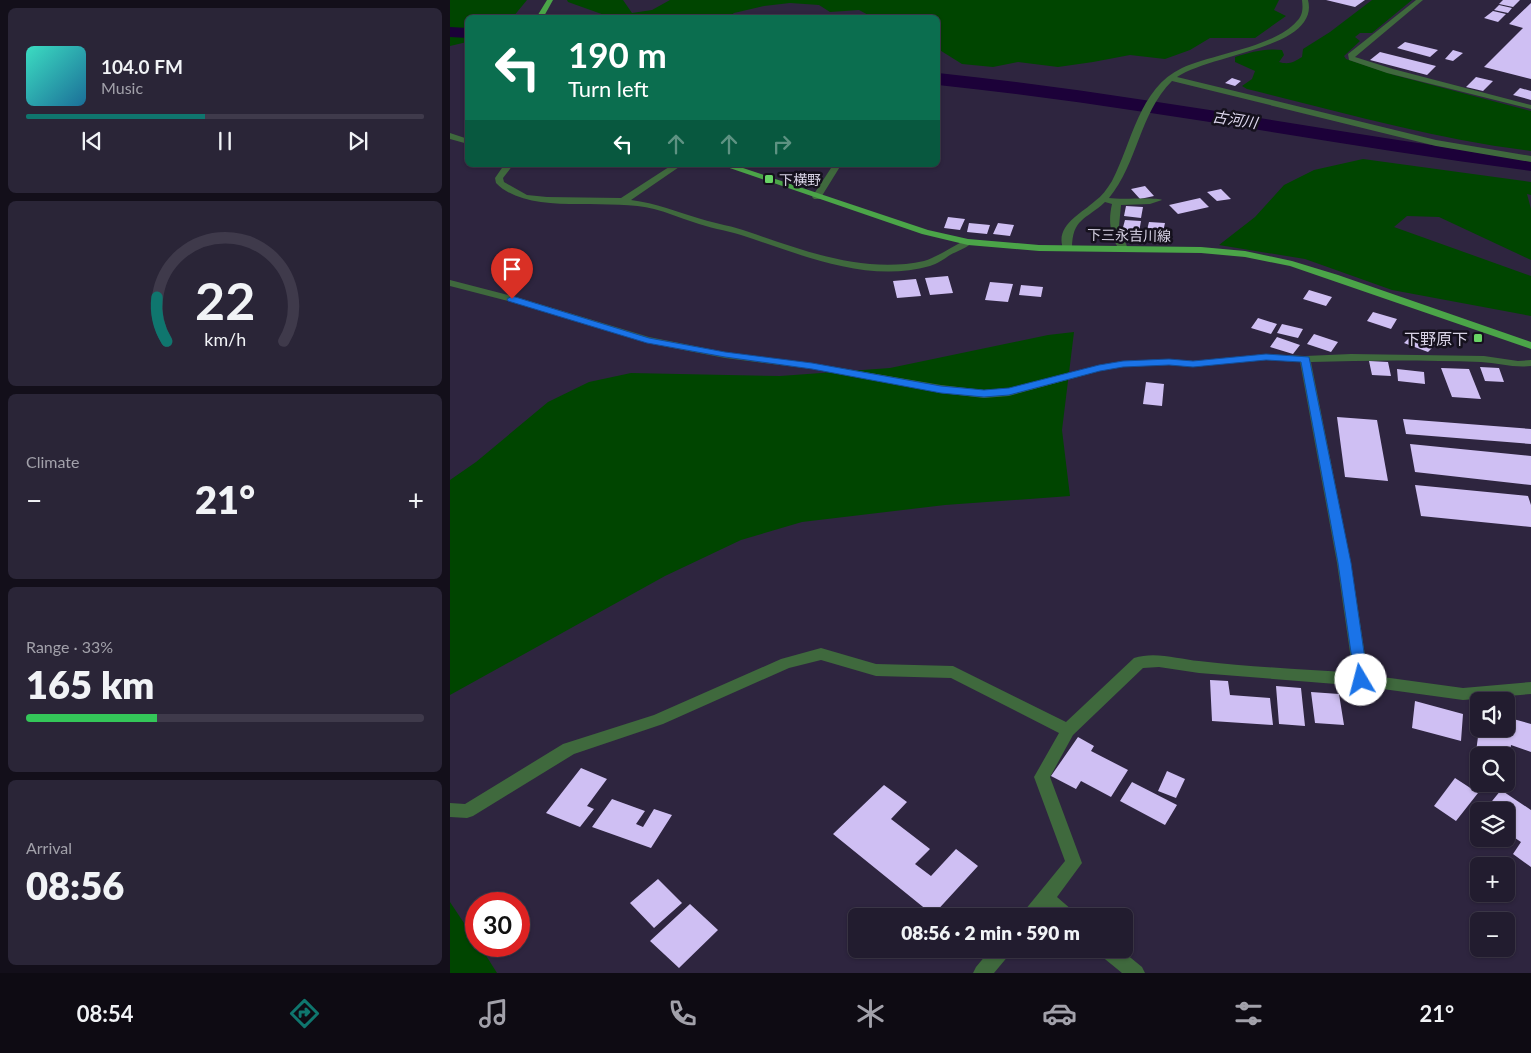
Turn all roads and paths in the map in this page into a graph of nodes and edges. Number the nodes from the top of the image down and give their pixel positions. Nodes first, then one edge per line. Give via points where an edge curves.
1 (550, 0) edge
2 (1305, 0) edge
3 (1420, 0) edge
4 (541, 15) edge
5 (1171, 78) junction
6 (1531, 107) edge
7 (450, 136) edge
8 (465, 141) edge
9 (1531, 159) edge
10 (507, 167) edge
11 (675, 167) edge
12 (731, 167) edge
13 (836, 167) edge
14 (817, 196) junction
15 (1103, 199) junction
16 (1157, 200) dead end
17 (622, 202) junction
18 (1117, 202) junction
19 (968, 242) junction
20 (1067, 249) junction
21 (1123, 249) junction
22 (450, 283) edge
23 (1531, 346) edge
24 (1305, 359) junction
25 (1531, 363) edge
26 (1518, 364) junction
27 (1531, 371) edge
28 (1361, 680) junction
29 (1531, 688) edge
30 (1068, 730) junction
31 (450, 810) edge
32 (1046, 899) junction
33 (1038, 908) edge
34 (1057, 908) edge
35 (995, 958) edge
36 (1117, 958) edge
37 (982, 973) edge
38 (1136, 973) edge

1 - 4 main road
2 - 5 street via 1306,12 1300,24 1290,32 1270,42 1184,70
3 - 6 street via 1352,58 1390,71
5 - 9 street via 1436,143
5 - 15 street via 1153,97 1116,181
7 - 8 street
10 - 17 street via 499,178 500,183 525,197
11 - 17 street
12 - 14 main road, 下三永吉川線
13 - 14 street
14 - 19 main road, 下三永吉川線 via 924,232
15 - 18 street
15 - 20 street via 1075,220
16 - 18 street
17 - 19 street via 655,206 776,245 868,267 892,268 928,263
18 - 21 street via 1113,227
19 - 20 main road, 下三永吉川線
20 - 21 main road, 下三永吉川線
21 - 23 main road, 下三永吉川線 via 1201,250 1245,254 1292,264
22 - 24 street via 647,340 984,394 1009,392 1123,364 1193,364 1266,357
24 - 26 street via 1484,359
24 - 28 street via 1344,563
25 - 26 street
26 - 27 street
28 - 29 street via 1463,694
28 - 30 street via 1199,668 1159,661 1139,662
30 - 31 street via 953,672 876,670 821,654 786,663 658,720 569,749 468,811
30 - 32 street via 1042,778 1074,863
32 - 33 street
32 - 34 street
35 - 37 street
36 - 38 street

